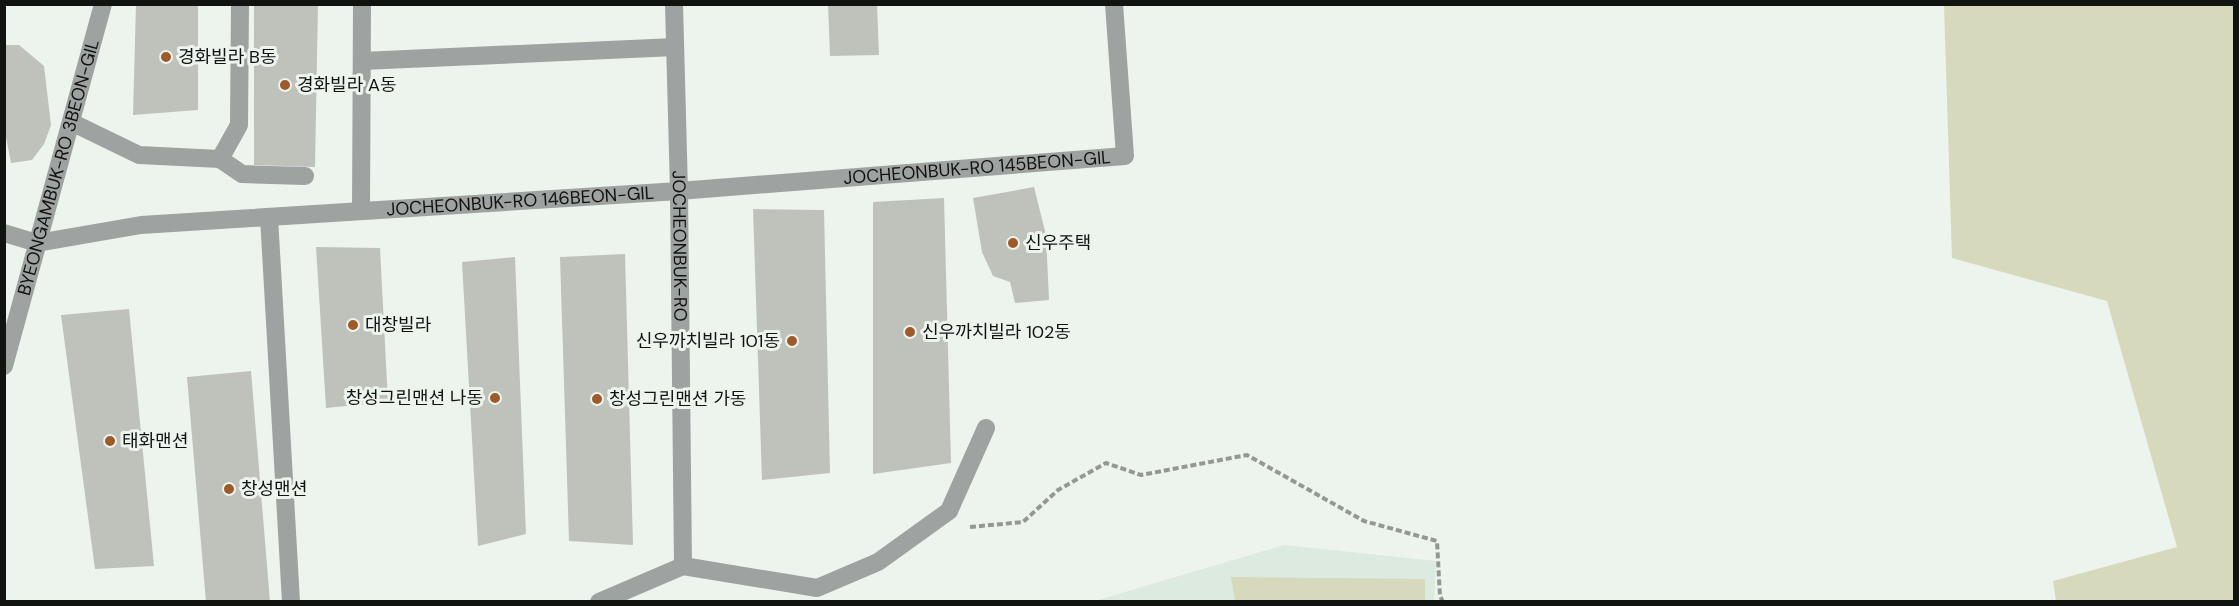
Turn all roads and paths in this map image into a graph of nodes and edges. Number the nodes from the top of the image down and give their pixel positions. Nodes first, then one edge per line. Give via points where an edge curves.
1 (103, 4) edge
2 (240, 4) edge
3 (362, 4) edge
4 (674, 4) edge
5 (1114, 4) edge
6 (675, 47) junction
7 (362, 61) junction
8 (71, 122) junction
9 (220, 159) junction
10 (305, 176) dead end
11 (679, 191) junction
12 (361, 212) junction
13 (269, 217) junction
14 (4, 233) edge
15 (37, 243) junction
16 (4, 366) edge
17 (986, 428) dead end
18 (966, 528) dead end
19 (683, 566) junction
20 (291, 602) edge
21 (599, 602) edge
22 (1443, 602) edge

1 - 8 street, BYEONGAMBUK-RO 3BEON-GIL
2 - 9 street via 238,125
3 - 7 street, JOCHEONBUK-RO 146BEON-GIL
4 - 6 street, JOCHEONBUK-RO
5 - 11 street, JOCHEONBUK-RO 145BEON-GIL via 1125,156
6 - 7 street
6 - 11 street, JOCHEONBUK-RO
7 - 12 street, JOCHEONBUK-RO 146BEON-GIL
8 - 9 street via 139,155
8 - 15 street, BYEONGAMBUK-RO 3BEON-GIL
9 - 10 street via 242,174
11 - 12 street, JOCHEONBUK-RO 146BEON-GIL
11 - 19 street, JOCHEONBUK-RO
12 - 13 street, JOCHEONBUK-RO 146BEON-GIL
13 - 15 street, JOCHEONBUK-RO 146BEON-GIL via 141,225
13 - 20 street
14 - 15 street
15 - 16 street, BYEONGAMBUK-RO 3BEON-GIL
17 - 19 street via 949,511 878,562 817,588
18 - 22 path via 1023,522 1058,490 1106,463 1141,475 1247,455 1364,520 1437,540
19 - 21 street

